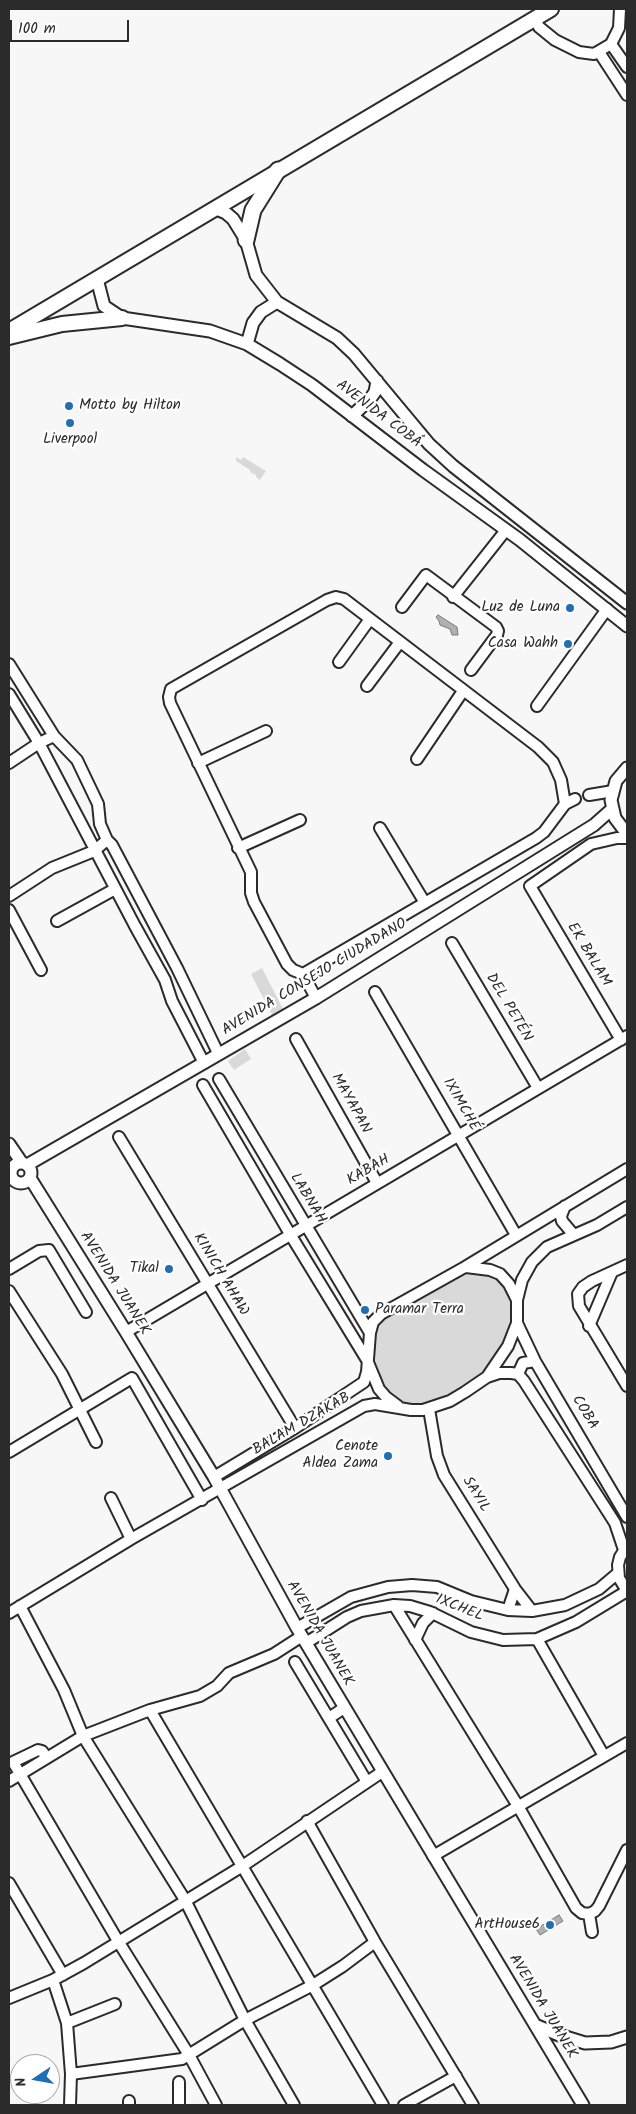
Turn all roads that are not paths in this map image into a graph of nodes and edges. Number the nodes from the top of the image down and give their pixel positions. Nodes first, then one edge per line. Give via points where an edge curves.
1 (551, 9) edge
2 (620, 9) edge
3 (534, 19) junction
4 (611, 44) junction
5 (598, 52) junction
6 (627, 67) edge
7 (627, 95) edge
8 (278, 170) junction
9 (214, 208) junction
10 (246, 240) junction
11 (97, 279) junction
12 (277, 302) junction
13 (122, 318) junction
14 (9, 331) edge
15 (9, 338) edge
16 (247, 344) junction
17 (377, 381) junction
18 (352, 416) junction
19 (506, 530) junction
20 (454, 597) junction
21 (627, 603) edge
22 (402, 607) dead end
23 (608, 609) junction
24 (370, 619) junction
25 (627, 626) edge
26 (400, 642) junction
27 (339, 662) dead end
28 (9, 664) edge
29 (471, 670) dead end
30 (367, 686) dead end
31 (463, 692) junction
32 (9, 694) edge
33 (537, 706) dead end
34 (266, 731) dead end
35 (54, 736) junction
36 (39, 743) junction
37 (417, 759) dead end
38 (9, 763) edge
39 (198, 763) junction
40 (627, 768) edge
41 (613, 790) junction
42 (589, 795) dead end
43 (574, 799) dead end
44 (565, 804) junction
45 (612, 809) junction
46 (300, 820) dead end
47 (100, 824) junction
48 (83, 826) junction
49 (380, 828) dead end
50 (627, 834) edge
51 (627, 838) edge
52 (107, 840) junction
53 (238, 848) junction
54 (94, 851) junction
55 (115, 889) junction
56 (9, 896) edge
57 (425, 903) junction
58 (9, 910) edge
59 (150, 918) junction
60 (57, 921) dead end
61 (135, 926) junction
62 (452, 942) dead end
63 (177, 968) junction
64 (41, 970) dead end
65 (303, 974) junction
66 (166, 980) junction
67 (375, 992) dead end
68 (316, 998) junction
69 (172, 1001) junction
70 (192, 1001) junction
71 (624, 1038) edge
72 (296, 1039) dead end
73 (218, 1053) junction
74 (204, 1063) junction
75 (218, 1079) dead end
76 (203, 1086) dead end
77 (538, 1088) junction
78 (460, 1135) junction
79 (119, 1137) dead end
80 (9, 1144) edge
81 (24, 1164) junction
82 (627, 1169) edge
83 (10, 1171) edge
84 (30, 1178) junction
85 (377, 1183) junction
86 (565, 1206) junction
87 (627, 1207) edge
88 (305, 1226) junction
89 (290, 1234) junction
90 (573, 1234) junction
91 (516, 1235) junction
92 (627, 1265) edge
93 (464, 1267) junction
94 (9, 1269) edge
95 (612, 1272) junction
96 (207, 1283) junction
97 (9, 1291) edge
98 (517, 1300) junction
99 (86, 1312) dead end
100 (517, 1323) junction
101 (589, 1326) junction
102 (126, 1332) junction
103 (370, 1333) junction
104 (368, 1360) junction
105 (535, 1361) junction
106 (518, 1374) junction
107 (487, 1377) junction
108 (627, 1386) edge
109 (401, 1408) junction
110 (78, 1409) junction
111 (429, 1409) junction
112 (295, 1428) junction
113 (96, 1442) dead end
114 (9, 1452) edge
115 (214, 1477) junction
116 (220, 1490) junction
117 (110, 1498) dead end
118 (202, 1500) junction
119 (627, 1517) edge
120 (131, 1539) junction
121 (626, 1548) edge
122 (618, 1573) junction
123 (515, 1589) junction
124 (368, 1591) junction
125 (627, 1591) edge
126 (572, 1602) junction
127 (394, 1605) junction
128 (20, 1606) junction
129 (372, 1608) junction
130 (508, 1610) junction
131 (532, 1611) junction
132 (9, 1613) edge
133 (433, 1613) junction
134 (576, 1622) junction
135 (301, 1636) junction
136 (537, 1639) junction
137 (415, 1640) junction
138 (295, 1662) dead end
139 (344, 1708) junction
140 (150, 1710) junction
141 (329, 1718) junction
142 (83, 1736) junction
143 (627, 1743) edge
144 (604, 1756) junction
145 (47, 1758) junction
146 (10, 1760) edge
147 (382, 1772) junction
148 (20, 1774) junction
149 (9, 1781) edge
150 (367, 1782) junction
151 (518, 1806) junction
152 (307, 1821) junction
153 (627, 1850) edge
154 (433, 1856) junction
155 (241, 1867) junction
156 (9, 1883) edge
157 (185, 1900) junction
158 (589, 1914) junction
159 (592, 1932) dead end
160 (118, 1941) junction
161 (375, 1942) junction
162 (58, 1978) junction
163 (313, 1985) junction
164 (9, 1998) edge
165 (115, 2004) dead end
166 (245, 2020) junction
167 (67, 2023) junction
168 (535, 2025) junction
169 (627, 2037) edge
170 (189, 2055) junction
171 (71, 2074) junction
172 (456, 2076) junction
173 (179, 2082) dead end
174 (70, 2105) edge
175 (179, 2105) edge
176 (216, 2105) edge
177 (294, 2105) edge
178 (383, 2105) edge
179 (404, 2105) edge
180 (473, 2105) edge
181 (583, 2105) edge

1 - 3 main road
2 - 4 street via 619,28
3 - 5 street via 555,40 579,52
3 - 8 main road
4 - 5 street
4 - 6 street
5 - 7 street
8 - 9 main road
8 - 10 main road via 253,210
9 - 10 street, AVENIDA COBÁ via 233,219
9 - 11 main road
10 - 12 street, AVENIDA COBÁ via 256,275
11 - 13 street via 104,306
11 - 14 main road
12 - 16 street via 261,312 253,324
12 - 17 street, AVENIDA COBÁ via 337,338
13 - 15 main road via 62,324
13 - 16 street, AVENIDA COBÁ via 210,331
16 - 18 street, AVENIDA COBÁ via 312,384
17 - 18 street via 370,399
17 - 21 street, AVENIDA COBÁ via 429,444 452,466
18 - 19 street, AVENIDA COBÁ
19 - 20 street
19 - 23 street, AVENIDA COBÁ
20 - 22 street via 426,575
20 - 29 street via 498,630
23 - 25 street, AVENIDA COBÁ
23 - 33 street
24 - 26 street
24 - 27 street
24 - 39 street via 344,599 327,600 171,690 170,703
26 - 30 street
26 - 31 street
28 - 35 street
31 - 37 street
31 - 44 street via 538,747 553,762 561,780
32 - 36 street
34 - 39 street
35 - 36 street
35 - 47 street via 77,760 98,804
36 - 38 street
36 - 48 street
39 - 53 street
40 - 41 street
41 - 42 street
41 - 45 street
43 - 44 street
44 - 57 street via 536,838
45 - 50 street
45 - 68 street, AVENIDA CONSEJO CIUDADANO via 594,825
46 - 53 street
47 - 48 street
47 - 52 street
48 - 54 street
49 - 57 street
51 - 71 street, EK BALAM via 591,844 530,886
52 - 54 street
52 - 59 street
53 - 65 street via 251,872 254,902 286,964
54 - 55 street
54 - 56 street via 52,868
55 - 60 street
55 - 61 street
57 - 65 street
58 - 64 street
59 - 61 street
59 - 63 street
61 - 66 street
62 - 77 street, DEL PETÉN
63 - 66 street
63 - 70 street
65 - 68 street
66 - 69 street
67 - 78 street, IXIMCHÉ
68 - 73 street, AVENIDA CONSEJO CIUDADANO
69 - 70 street
69 - 74 street
70 - 73 street
71 - 77 street, KABAH
72 - 85 street, MAYAPAN
73 - 74 street, AVENIDA CONSEJO CIUDADANO
74 - 81 street, AVENIDA CONSEJO CIUDADANO
75 - 88 street, LABNAH
76 - 89 street
77 - 78 street, KABAH
78 - 85 street, KABAH
78 - 91 street, IXIMCHÉ
79 - 96 street, KINICH AHAW
80 - 81 street
81 - 83 street via 16,1164
81 - 84 street via 31,1172
82 - 86 street
83 - 84 street via 18,1182
84 - 102 street, AVENIDA JUANEK
85 - 88 street, KABAH
86 - 90 street via 562,1221
86 - 91 street
87 - 90 street, BALAM DZAKAB via 597,1225
88 - 89 street, KABAH
88 - 103 street, LABNAH
89 - 96 street, KABAH
89 - 104 street
90 - 98 street, BALAM DZAKAB via 548,1247 532,1262 522,1280
91 - 93 street
92 - 95 street
93 - 98 street via 500,1274
93 - 103 street via 381,1314 373,1322
94 - 99 street via 39,1251 49,1250
95 - 101 street
95 - 101 street via 592,1281 578,1294 579,1306
96 - 102 street, KABAH
96 - 112 street, KINICH AHAW
97 - 110 street via 62,1374
98 - 100 street, BALAM DZAKAB
100 - 105 street, COBA
100 - 107 street, BALAM DZAKAB via 508,1346
101 - 108 street
102 - 115 street, AVENIDA JUANEK
103 - 104 street
104 - 109 street via 379,1389
104 - 112 street via 364,1382
105 - 106 street via 523,1363
105 - 119 street, COBA
106 - 107 street via 499,1373
106 - 121 street via 615,1523
107 - 111 street, BALAM DZAKAB via 450,1401
109 - 111 street, BALAM DZAKAB
109 - 116 street, BALAM DZAKAB via 375,1404 364,1406
110 - 113 street
110 - 114 street
110 - 118 street via 132,1378
111 - 123 street, SAYIL via 437,1456 444,1475
112 - 115 street
115 - 116 street, AVENIDA JUANEK
116 - 118 street, BALAM DZAKAB
116 - 135 street, AVENIDA JUANEK
117 - 120 street
118 - 120 street, BALAM DZAKAB
120 - 128 street, BALAM DZAKAB
121 - 122 street via 620,1557
122 - 125 street
122 - 126 street via 599,1589
123 - 130 street
123 - 131 street, SAYIL
124 - 129 street
124 - 130 street via 412,1585 437,1587 471,1601
124 - 135 street via 351,1597
125 - 134 street, IXCHEL
126 - 131 street
126 - 134 street via 578,1610
127 - 129 street, IXCHEL
127 - 133 street, IXCHEL
127 - 137 street
128 - 132 street, BALAM DZAKAB
128 - 142 street via 64,1690
129 - 135 street, IXCHEL
130 - 131 street
133 - 136 street, IXCHEL via 471,1632 503,1640
133 - 137 street
134 - 136 street, IXCHEL
135 - 139 street, AVENIDA JUANEK
135 - 140 street via 274,1654 230,1673 200,1696
136 - 144 street
137 - 151 street
138 - 141 street
139 - 141 street
139 - 147 street, AVENIDA JUANEK
140 - 142 street
140 - 155 street
141 - 150 street
142 - 145 street
142 - 157 street
143 - 144 street
144 - 151 street
145 - 146 street via 38,1750
145 - 148 street
146 - 148 street
147 - 150 street
147 - 154 street, AVENIDA JUANEK
148 - 149 street
148 - 160 street
150 - 152 street
151 - 154 street
151 - 158 street via 576,1908
152 - 155 street
152 - 161 street
153 - 158 street via 599,1906
154 - 168 street, AVENIDA JUANEK
155 - 157 street
155 - 163 street
156 - 162 street
157 - 160 street
157 - 166 street
158 - 159 street
160 - 162 street
160 - 170 street
161 - 163 street
161 - 172 street
162 - 164 street
162 - 167 street
163 - 166 street
163 - 178 street
165 - 167 street
166 - 170 street
166 - 177 street
167 - 171 street
168 - 169 street via 585,2043 611,2042
168 - 181 street, AVENIDA JUANEK
170 - 171 street via 174,2062
170 - 176 street
171 - 174 street
172 - 179 street
172 - 180 street
173 - 175 street

